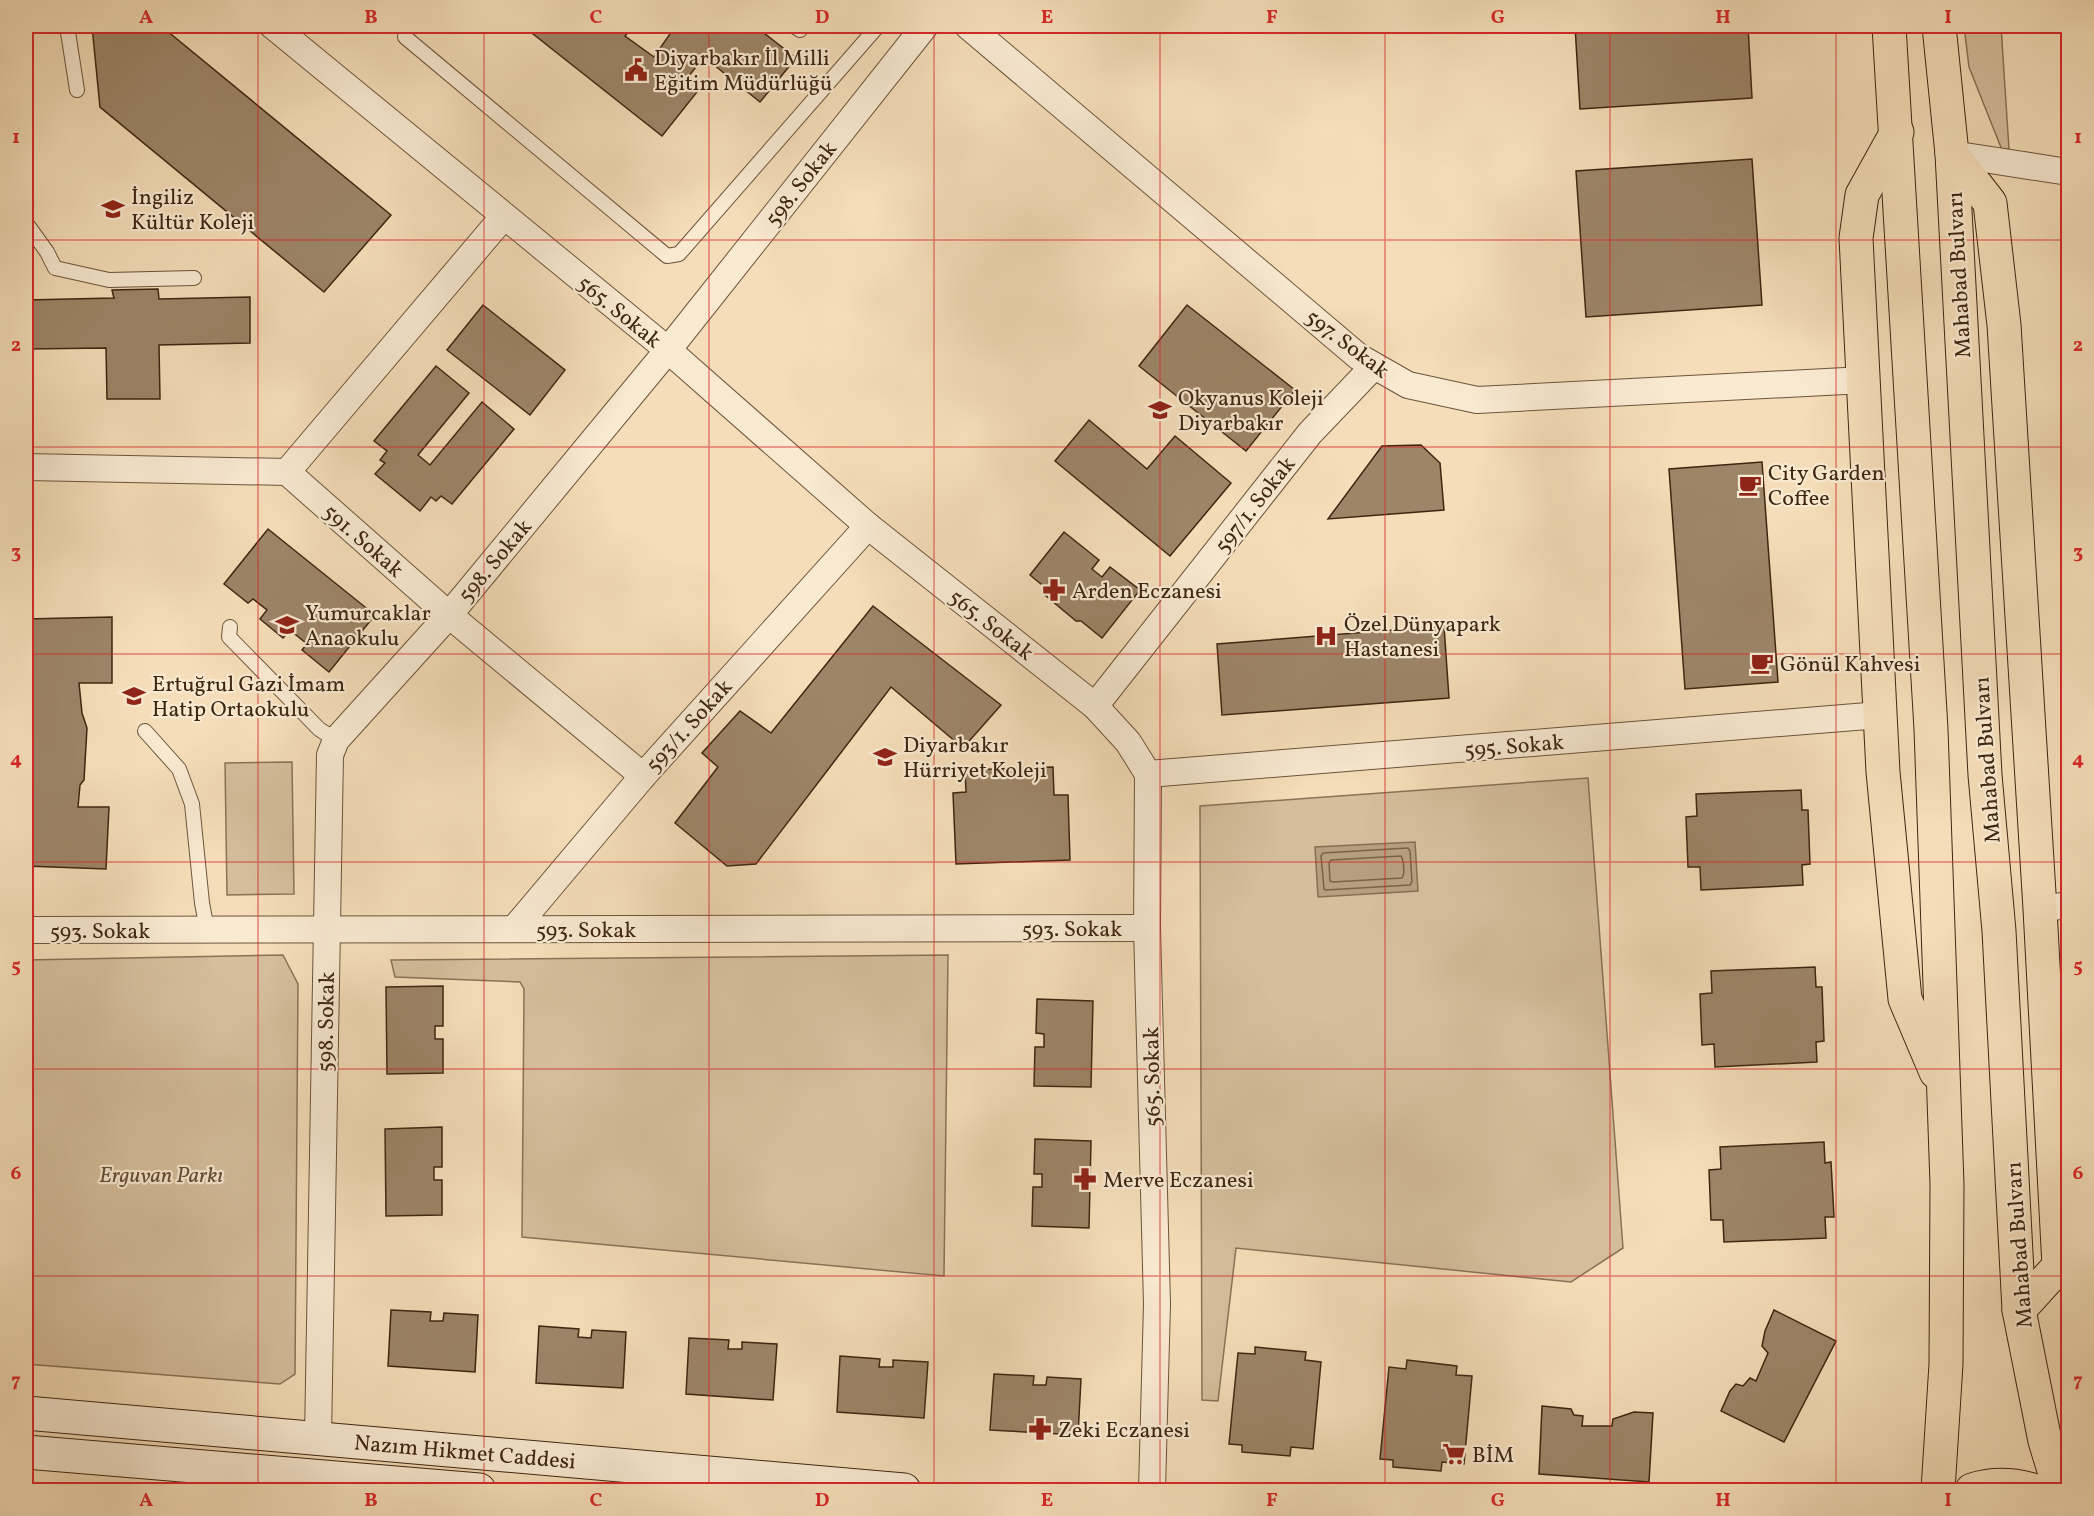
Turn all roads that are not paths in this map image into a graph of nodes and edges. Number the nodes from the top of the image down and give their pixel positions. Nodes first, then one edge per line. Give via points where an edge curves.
1 (67, 26) edge
2 (273, 26) edge
3 (878, 26) edge
4 (925, 26) edge
5 (968, 26) edge
6 (1889, 26) edge
7 (1939, 26) edge
8 (405, 38) dead end
9 (77, 90) dead end
10 (1897, 132) junction
11 (1952, 154) junction
12 (2068, 172) edge
13 (504, 216) junction
14 (26, 227) edge
15 (194, 278) dead end
16 (668, 350) junction
17 (1374, 366) junction
18 (1864, 380) junction
19 (26, 467) edge
20 (287, 472) junction
21 (868, 526) junction
22 (449, 615) junction
23 (230, 627) dead end
24 (1095, 706) junction
25 (1880, 715) junction
26 (145, 731) dead end
27 (336, 740) junction
28 (1148, 774) junction
29 (643, 776) junction
30 (2054, 907) edge
31 (1147, 928) junction
32 (326, 929) junction
33 (514, 929) junction
34 (26, 930) edge
35 (207, 930) junction
36 (1944, 1089) junction
37 (2019, 1310) junction
38 (26, 1413) edge
39 (318, 1438) junction
40 (26, 1452) edge
41 (442, 1489) edge
42 (479, 1491) edge
43 (904, 1491) edge
44 (1152, 1491) edge
45 (1938, 1491) edge
46 (1972, 1491) edge
47 (2033, 1491) edge
48 (2060, 1491) edge

1 - 9 lane
2 - 13 street, 565. Sokak
3 - 8 lane via 679,254 667,256
4 - 16 street, 598. Sokak
5 - 17 street, 597. Sokak
6 - 10 main road
7 - 11 main road, Mahabad Bulvarı
10 - 18 main road via 1862,195 1856,238
10 - 36 main road via 1931,729
11 - 12 street
11 - 30 main road via 1990,202
11 - 37 main road, Mahabad Bulvarı via 1984,763 2000,931
13 - 16 street, 565. Sokak
13 - 20 street
14 - 15 lane via 56,268 109,280
16 - 21 street, 565. Sokak
16 - 22 street, 598. Sokak
17 - 18 street, 597. Sokak via 1408,385 1477,400
17 - 24 street, 597/1. Sokak via 1310,433
18 - 25 main road
19 - 20 street
20 - 22 street, 591. Sokak
21 - 24 street, 565. Sokak
21 - 29 street, 593/1. Sokak
22 - 27 street, 598. Sokak
22 - 29 street, 591. Sokak
23 - 27 lane via 229,637 319,729
24 - 28 street, 565. Sokak via 1128,742
25 - 28 street, 595. Sokak
25 - 36 main road via 1882,772 1905,999
26 - 35 lane via 179,769 192,804
27 - 32 street, 598. Sokak via 330,755
28 - 31 street, 565. Sokak
29 - 33 street, 593/1. Sokak
30 - 37 main road via 2059,1266
31 - 33 street, 593. Sokak
31 - 44 street, 565. Sokak via 1157,1304
32 - 33 street, 593. Sokak
32 - 35 street, 593. Sokak
32 - 39 street, 598. Sokak
34 - 35 street, 593. Sokak
36 - 45 main road via 1946,1364
37 - 48 main road, Mahabad Bulvarı via 2045,1441
38 - 39 main road, Nazım Hikmet Caddesi
39 - 43 main road, Nazım Hikmet Caddesi
40 - 41 main road, Nazım Hikmet Caddesi
41 - 42 main road, Nazım Hikmet Caddesi
46 - 47 main road via 1987,1485 2016,1485

